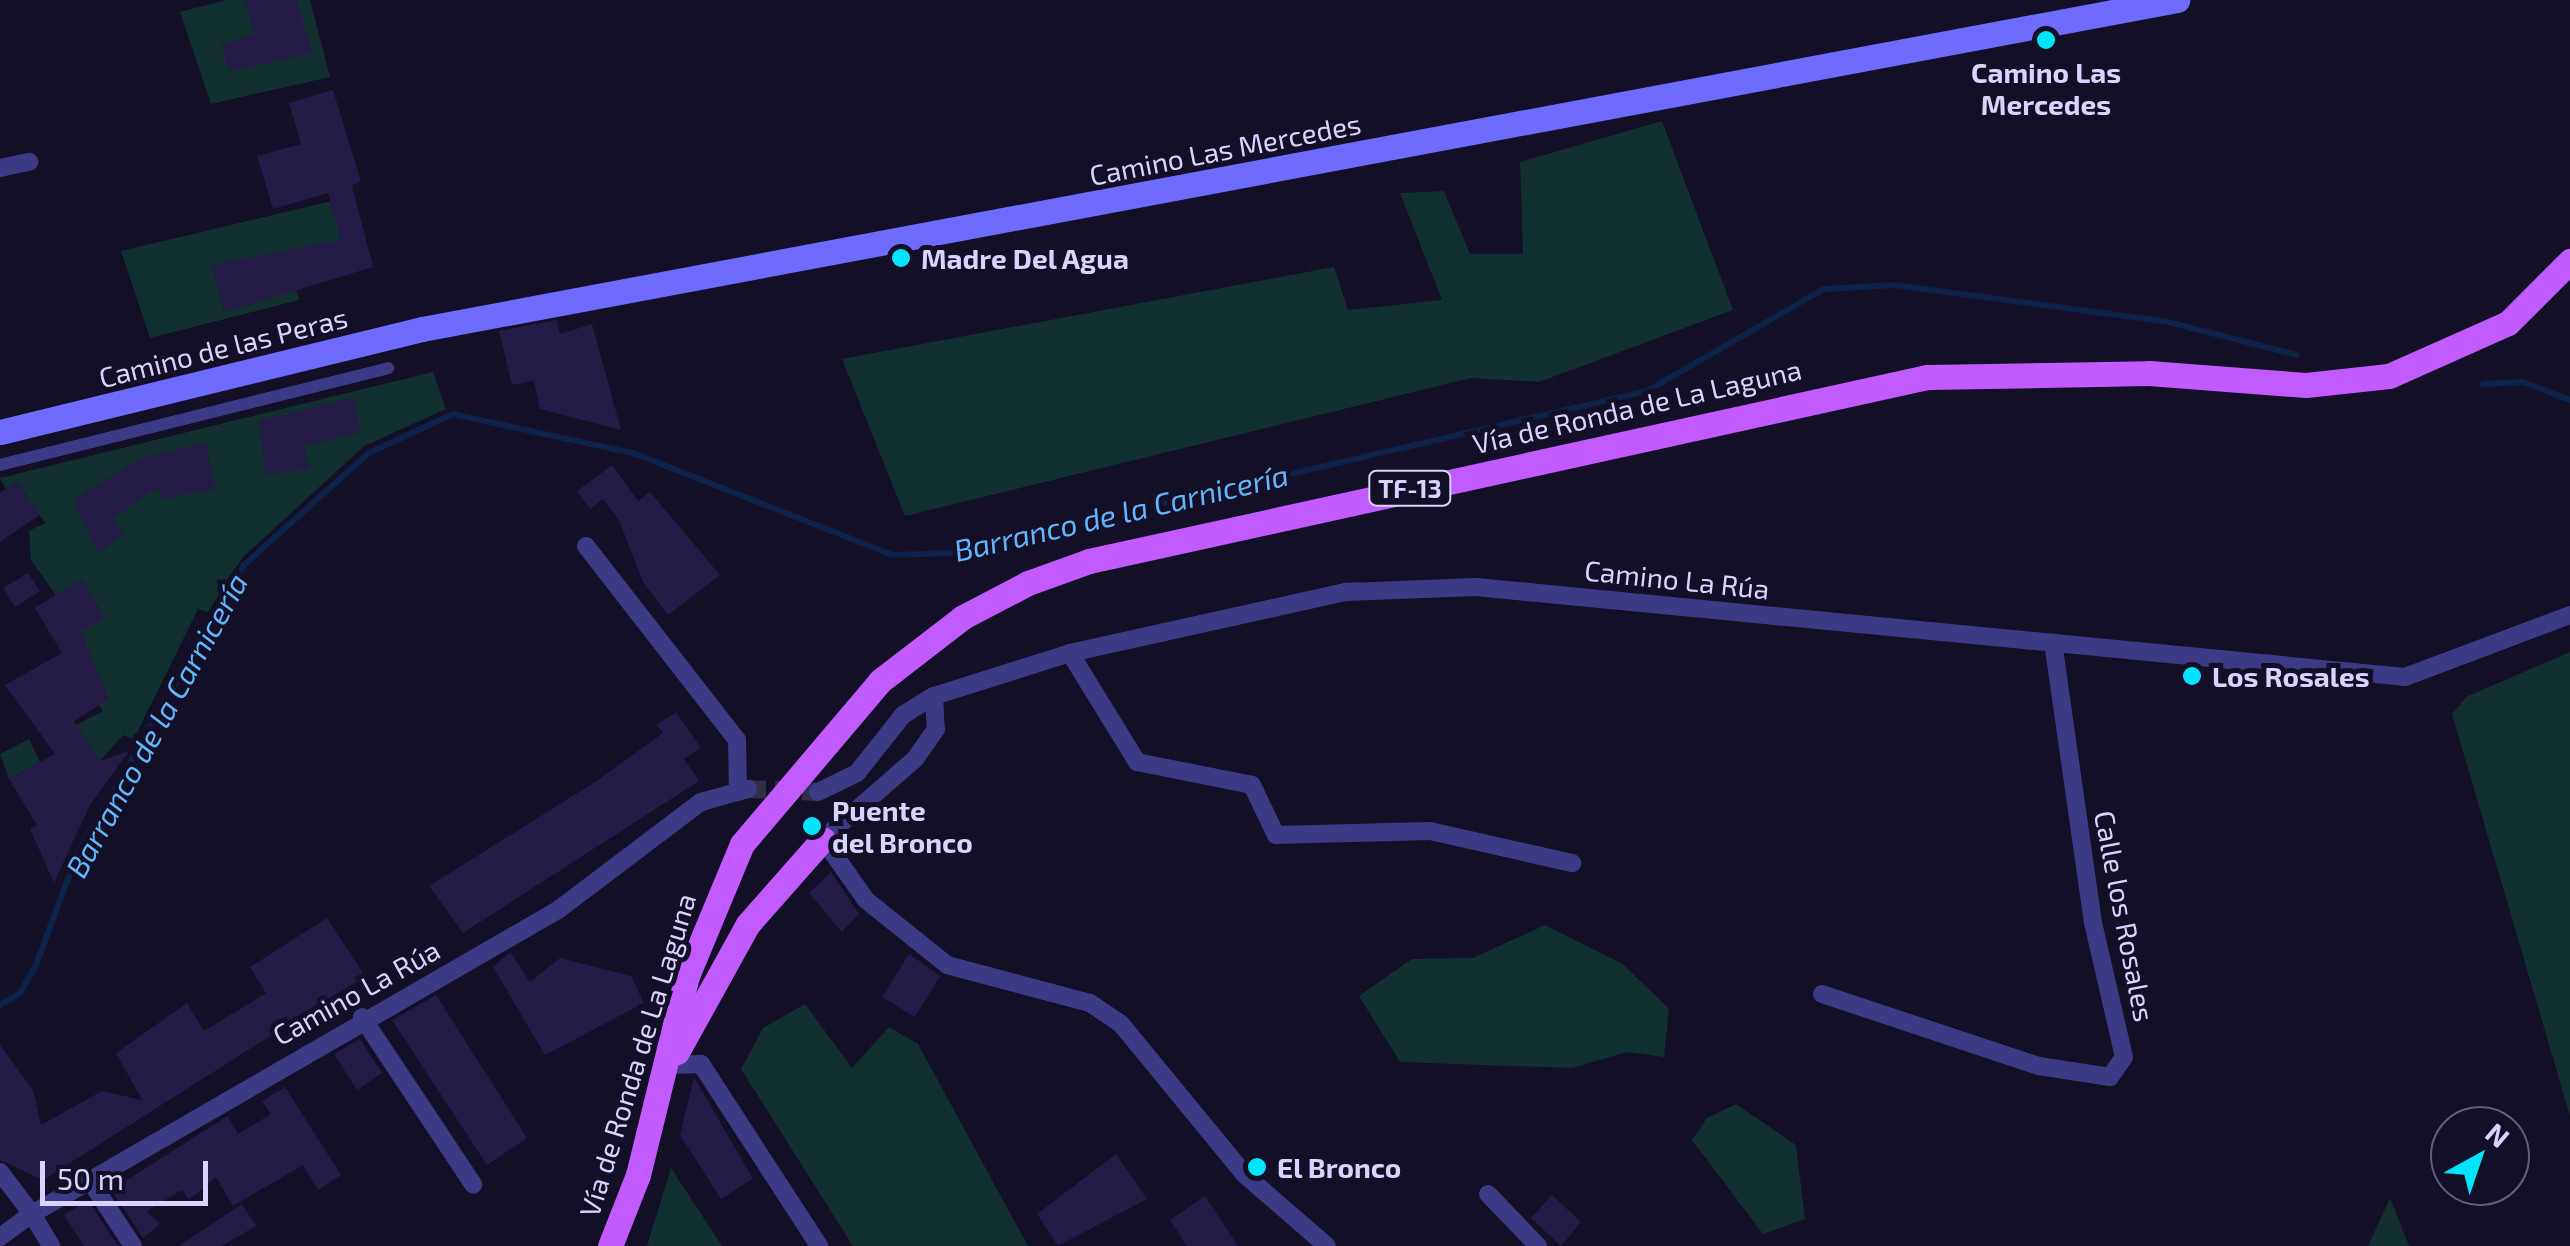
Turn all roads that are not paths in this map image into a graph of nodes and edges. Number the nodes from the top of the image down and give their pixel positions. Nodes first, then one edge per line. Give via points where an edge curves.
1 (2177, 0) edge
2 (28, 162) dead end
3 (0, 168) edge
4 (2570, 261) edge
5 (460, 322) joint
6 (388, 368) dead end
7 (0, 432) edge
8 (0, 465) edge
9 (586, 546) dead end
10 (2570, 615) edge
11 (2052, 642) junction
12 (1070, 653) junction
13 (934, 696) junction
14 (818, 792) tunnel mouth
15 (822, 839) junction
16 (1572, 863) dead end
17 (1822, 994) dead end
18 (362, 1017) junction
19 (669, 1065) junction
20 (0, 1172) edge
21 (89, 1179) junction
22 (473, 1184) dead end
23 (1488, 1194) dead end
24 (32, 1214) junction
25 (0, 1237) edge
26 (50, 1246) edge
27 (133, 1246) edge
28 (610, 1246) edge
29 (819, 1246) edge
30 (1327, 1246) edge
31 (1538, 1246) edge

1 - 5 main road, Camino Las Mercedes
2 - 3 street
4 - 19 main road, Vía de Ronda de La Laguna / TF-13 via 2508,323 2390,376 2306,385 2039,371 1909,380 1088,561 1028,583 921,646 784,786 711,903
5 - 7 main road, Camino de las Peras
6 - 8 street
9 - 18 street, Camino La Rúa via 737,740 743,791 701,802 558,910
10 - 11 street, Camino La Rúa via 2406,677
11 - 12 street, Camino La Rúa via 1476,586 1346,592
11 - 17 street, Calle los Rosales via 2093,923 2124,1057 2110,1077 2040,1066
12 - 13 street, Camino La Rúa
12 - 16 street via 1138,762 1252,785 1276,835 1430,831
13 - 14 street, Camino La Rúa via 903,714 856,773
13 - 15 street via 936,729 915,759
15 - 19 main road via 748,924
15 - 30 street via 866,900 948,965 1090,1003 1121,1024 1210,1138
18 - 21 street, Camino La Rúa
18 - 22 street
19 - 28 main road, Vía de Ronda de La Laguna / TF-13
19 - 29 street via 701,1064
20 - 24 street
21 - 24 street, Camino La Rúa
21 - 27 street
23 - 31 street
24 - 25 street, Camino La Rúa
24 - 26 street

